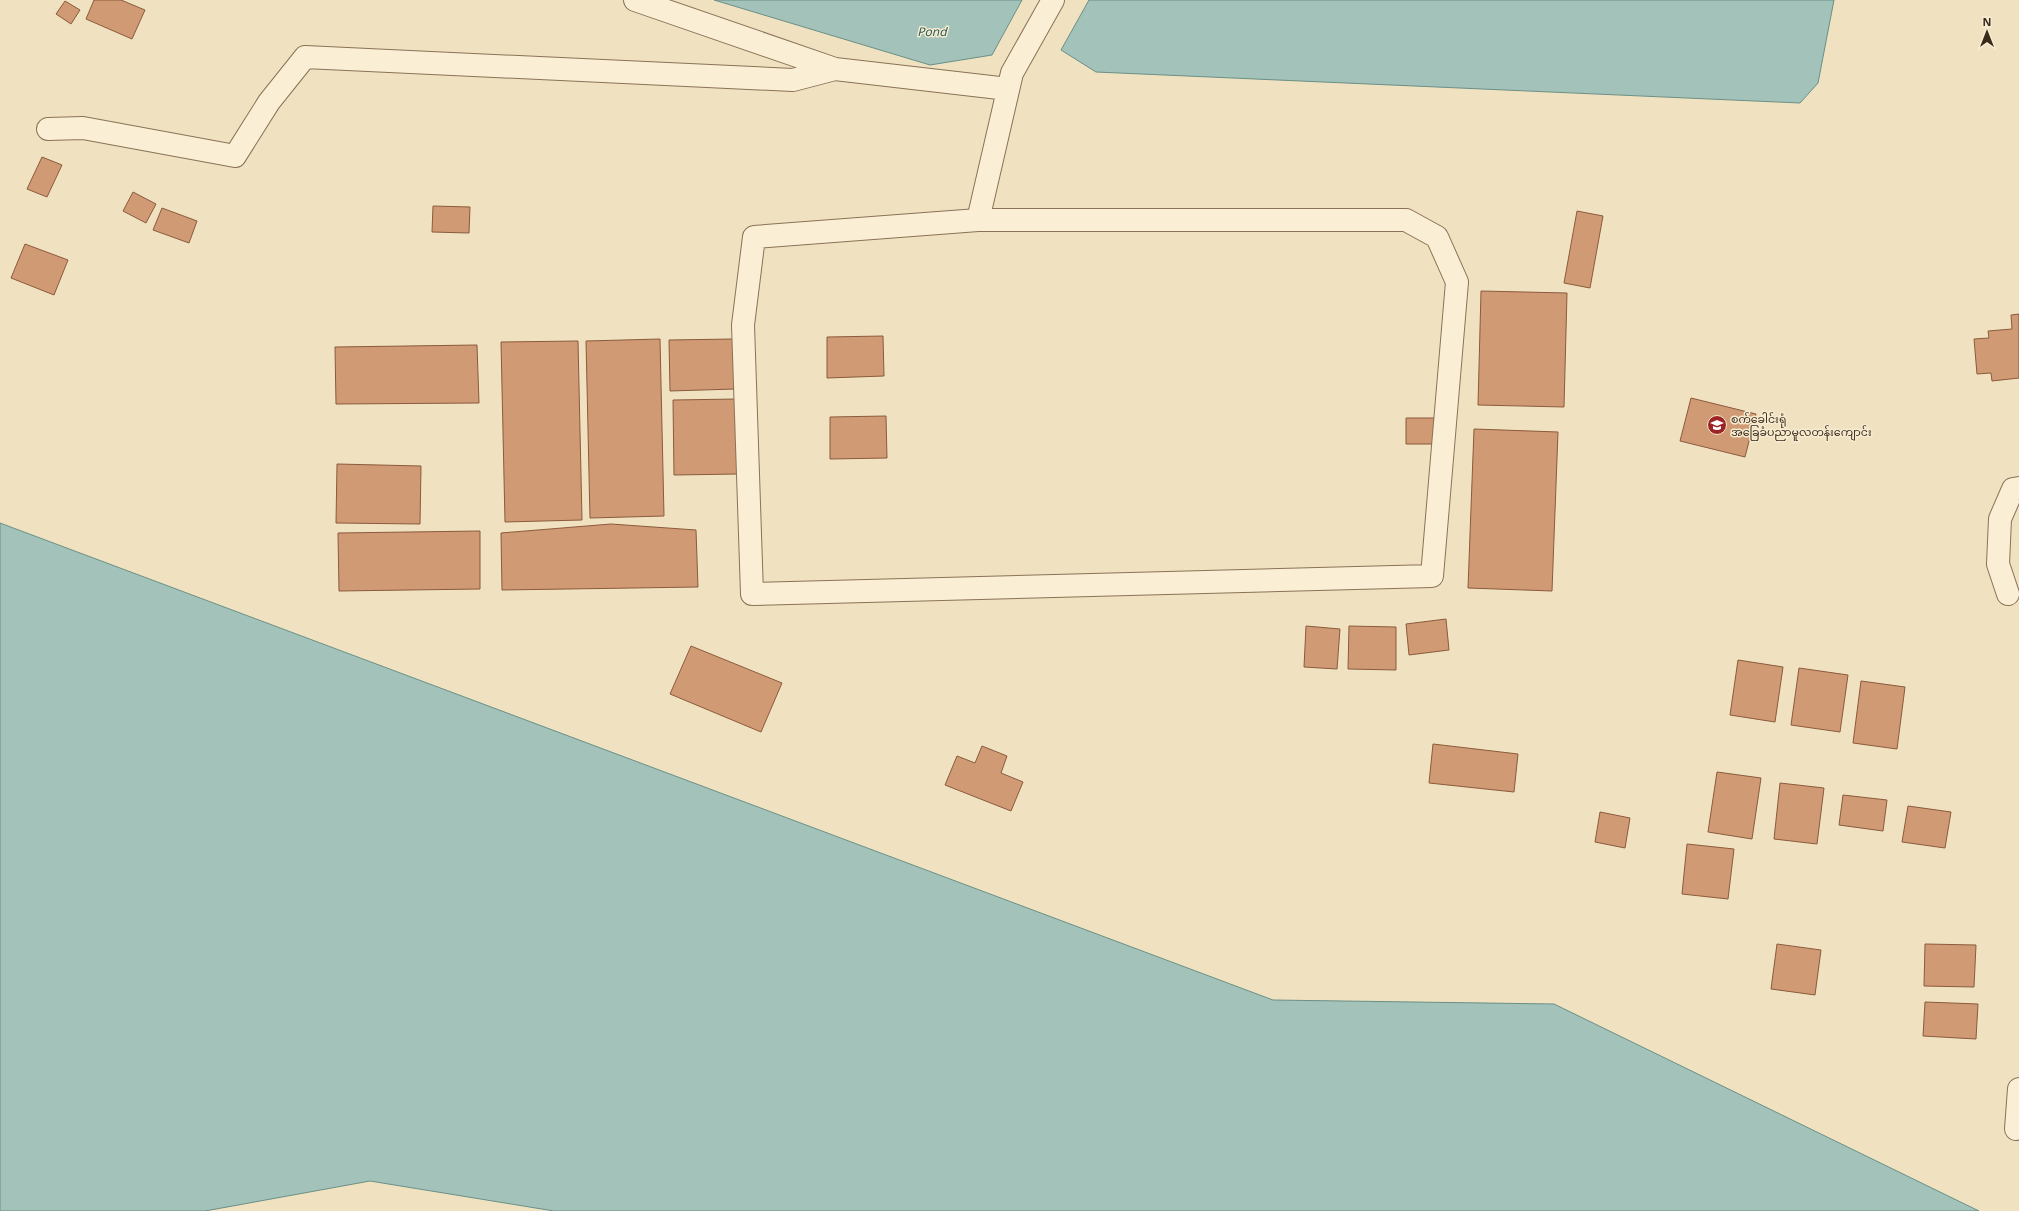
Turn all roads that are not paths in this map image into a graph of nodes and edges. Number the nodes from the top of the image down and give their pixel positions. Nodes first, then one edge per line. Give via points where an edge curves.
1 (635, 0) edge
2 (1053, 0) edge
3 (835, 69) junction
4 (1008, 89) junction
5 (48, 129) dead end
6 (978, 220) junction
7 (2019, 488) edge
8 (2008, 594) dead end
9 (2019, 1089) edge
10 (2016, 1129) dead end

1 - 3 street
2 - 4 street via 1012,73
3 - 4 street
3 - 5 street via 793,80 305,58 269,102 235,156 82,128
4 - 6 street
6 - 6 street via 1406,220 1437,237 1457,282 1432,576 752,594 743,325 754,237
7 - 8 street via 2013,489 2000,519 1998,564
9 - 10 street

